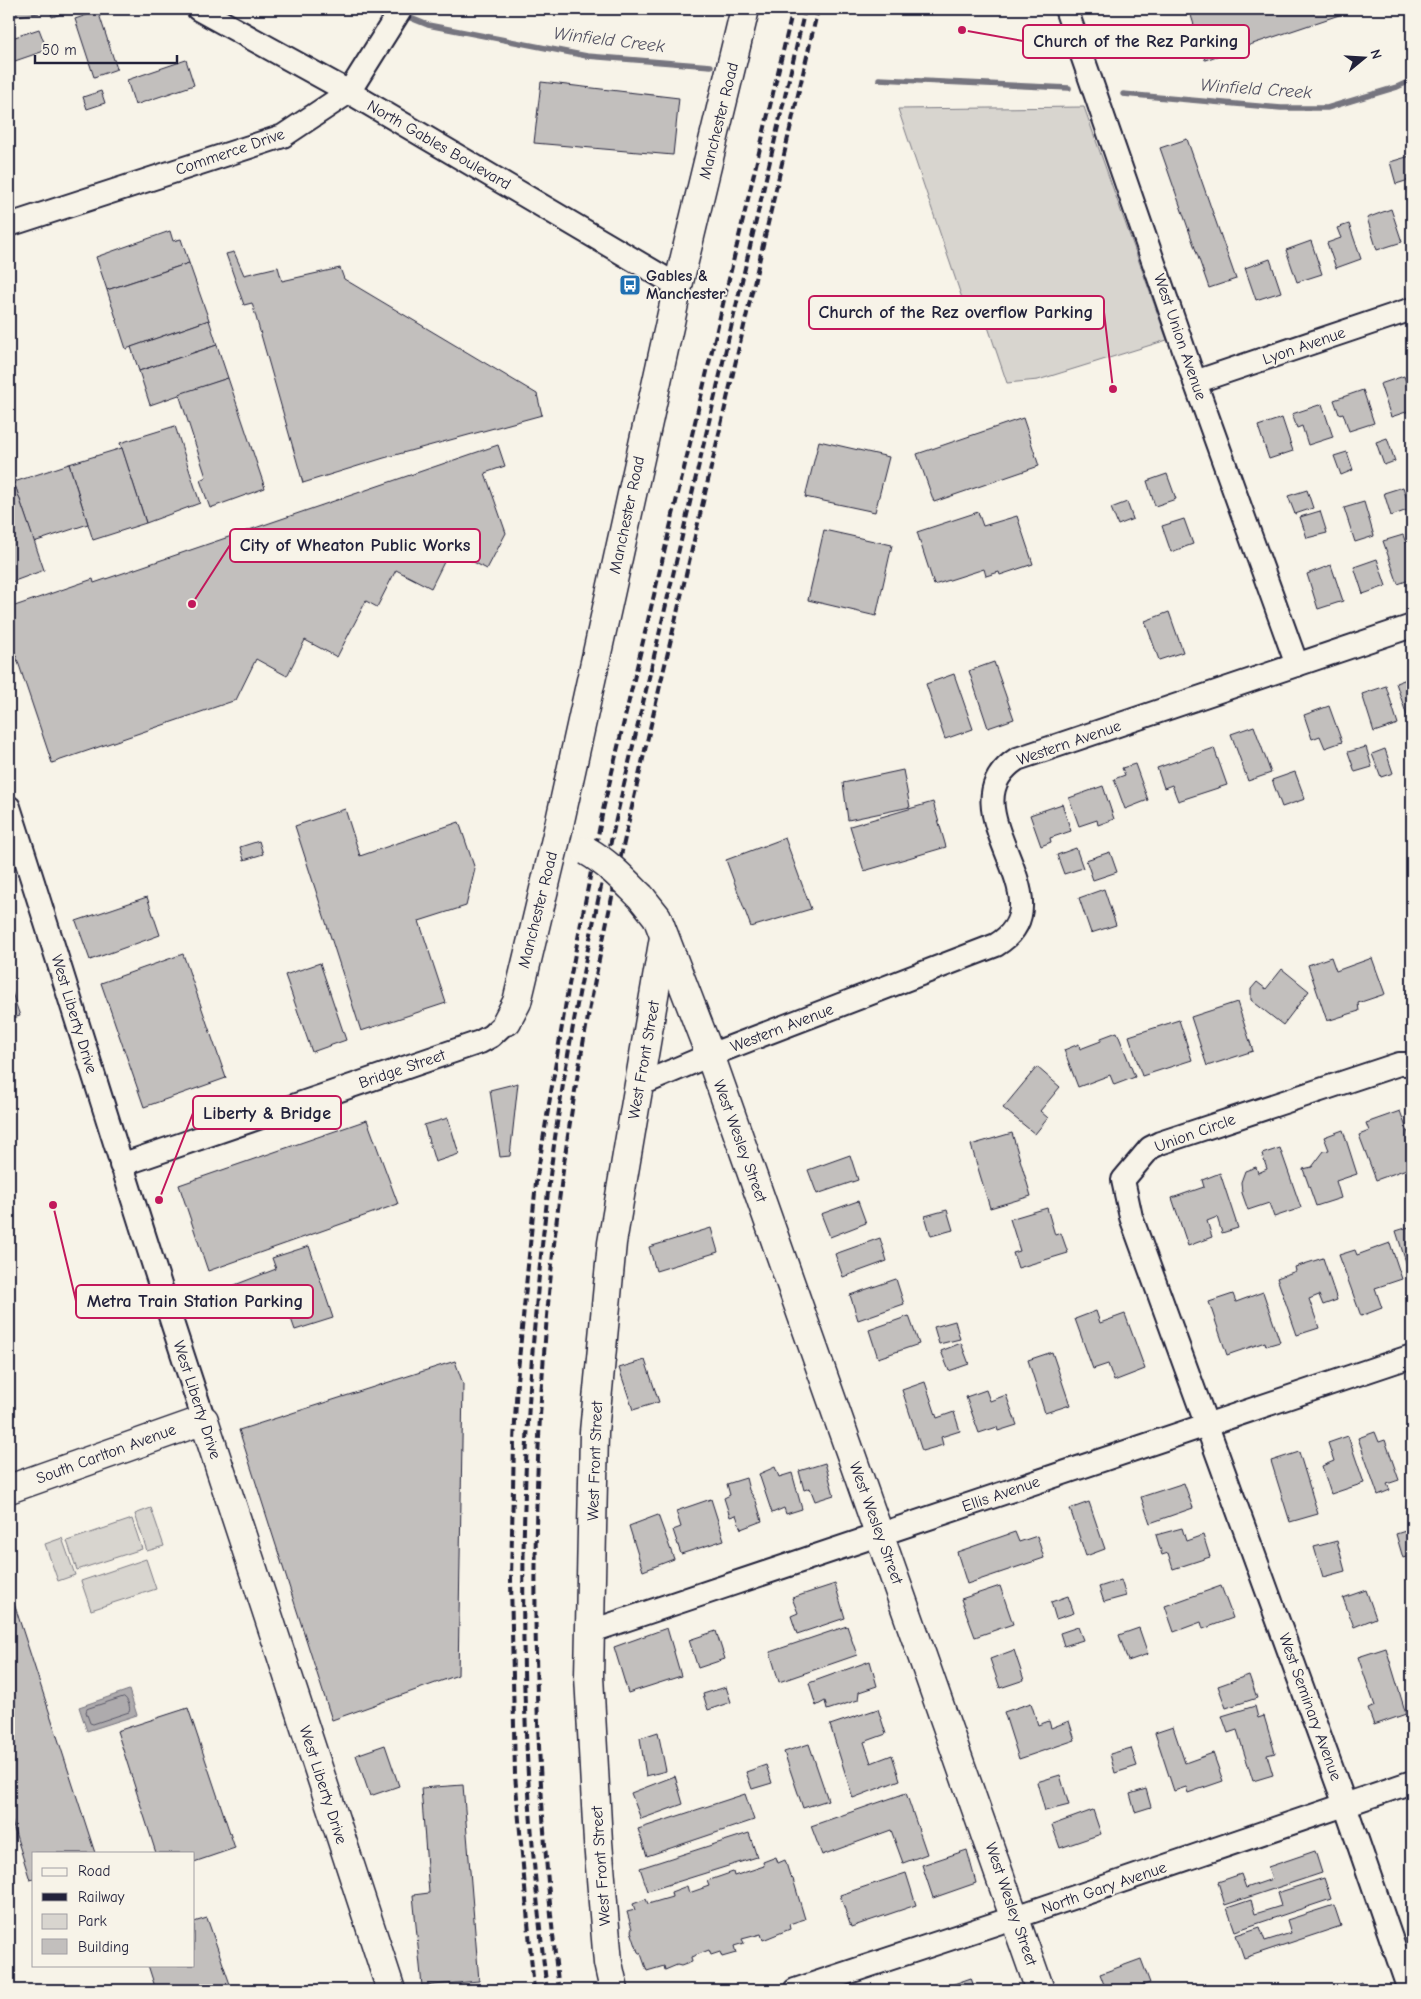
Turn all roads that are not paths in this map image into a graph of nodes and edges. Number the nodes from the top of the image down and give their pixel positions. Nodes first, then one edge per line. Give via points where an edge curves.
1 (198, 9) edge
2 (746, 9) edge
3 (1066, 9) edge
4 (400, 11) edge
5 (349, 92) junction
6 (9, 225) edge
7 (678, 286) junction
8 (1412, 309) edge
9 (1195, 382) junction
10 (1412, 626) edge
11 (1297, 665) junction
12 (9, 807) edge
13 (556, 839) junction
14 (665, 936) junction
15 (507, 1021) joint
16 (710, 1056) junction
17 (1412, 1064) edge
18 (640, 1085) junction
19 (121, 1165) junction
20 (1412, 1356) edge
21 (204, 1420) junction
22 (1207, 1425) junction
23 (9, 1489) edge
24 (880, 1535) junction
25 (589, 1632) junction
26 (1412, 1782) edge
27 (1345, 1805) junction
28 (1016, 1918) junction
29 (392, 1990) edge
30 (614, 1990) edge
31 (795, 1990) edge
32 (1040, 1990) edge
33 (1409, 1990) edge

1 - 5 street, North Gables Boulevard
2 - 7 street, Manchester Road
3 - 9 street, West Union Avenue
4 - 5 street, Commerce Drive
5 - 6 street, Commerce Drive via 283,136
5 - 7 street, North Gables Boulevard
7 - 13 street, Manchester Road
8 - 9 street, Lyon Avenue
9 - 11 street, West Union Avenue
10 - 11 street, Western Avenue
11 - 16 street, Western Avenue via 1016,759 994,782 991,804 1020,896 1019,920 1006,939
12 - 19 street, West Liberty Drive
13 - 14 street, bridge via 587,851 622,877 657,917
13 - 15 street, Manchester Road via 516,1002
14 - 16 street, West Wesley Street
14 - 18 street, West Front Street
15 - 19 street, Bridge Street via 480,1042
16 - 18 street
16 - 24 street, West Wesley Street
17 - 22 street, Union Circle via 1399,1064 1160,1143 1150,1148 1123,1180 1131,1217
18 - 25 street, West Front Street via 612,1242 600,1356 594,1432
19 - 21 street, West Liberty Drive
20 - 22 street, Ellis Avenue
21 - 23 street, South Carlton Avenue
21 - 29 street, West Liberty Drive
22 - 24 street, Ellis Avenue
22 - 27 street, West Seminary Avenue
24 - 25 street, Ellis Avenue
24 - 28 street, West Wesley Street
25 - 30 street, West Front Street via 598,1842 608,1963
26 - 27 street, North Gary Avenue
27 - 28 street, North Gary Avenue
27 - 33 street, West Seminary Avenue
28 - 31 street, North Gary Avenue
28 - 32 street, West Wesley Street

